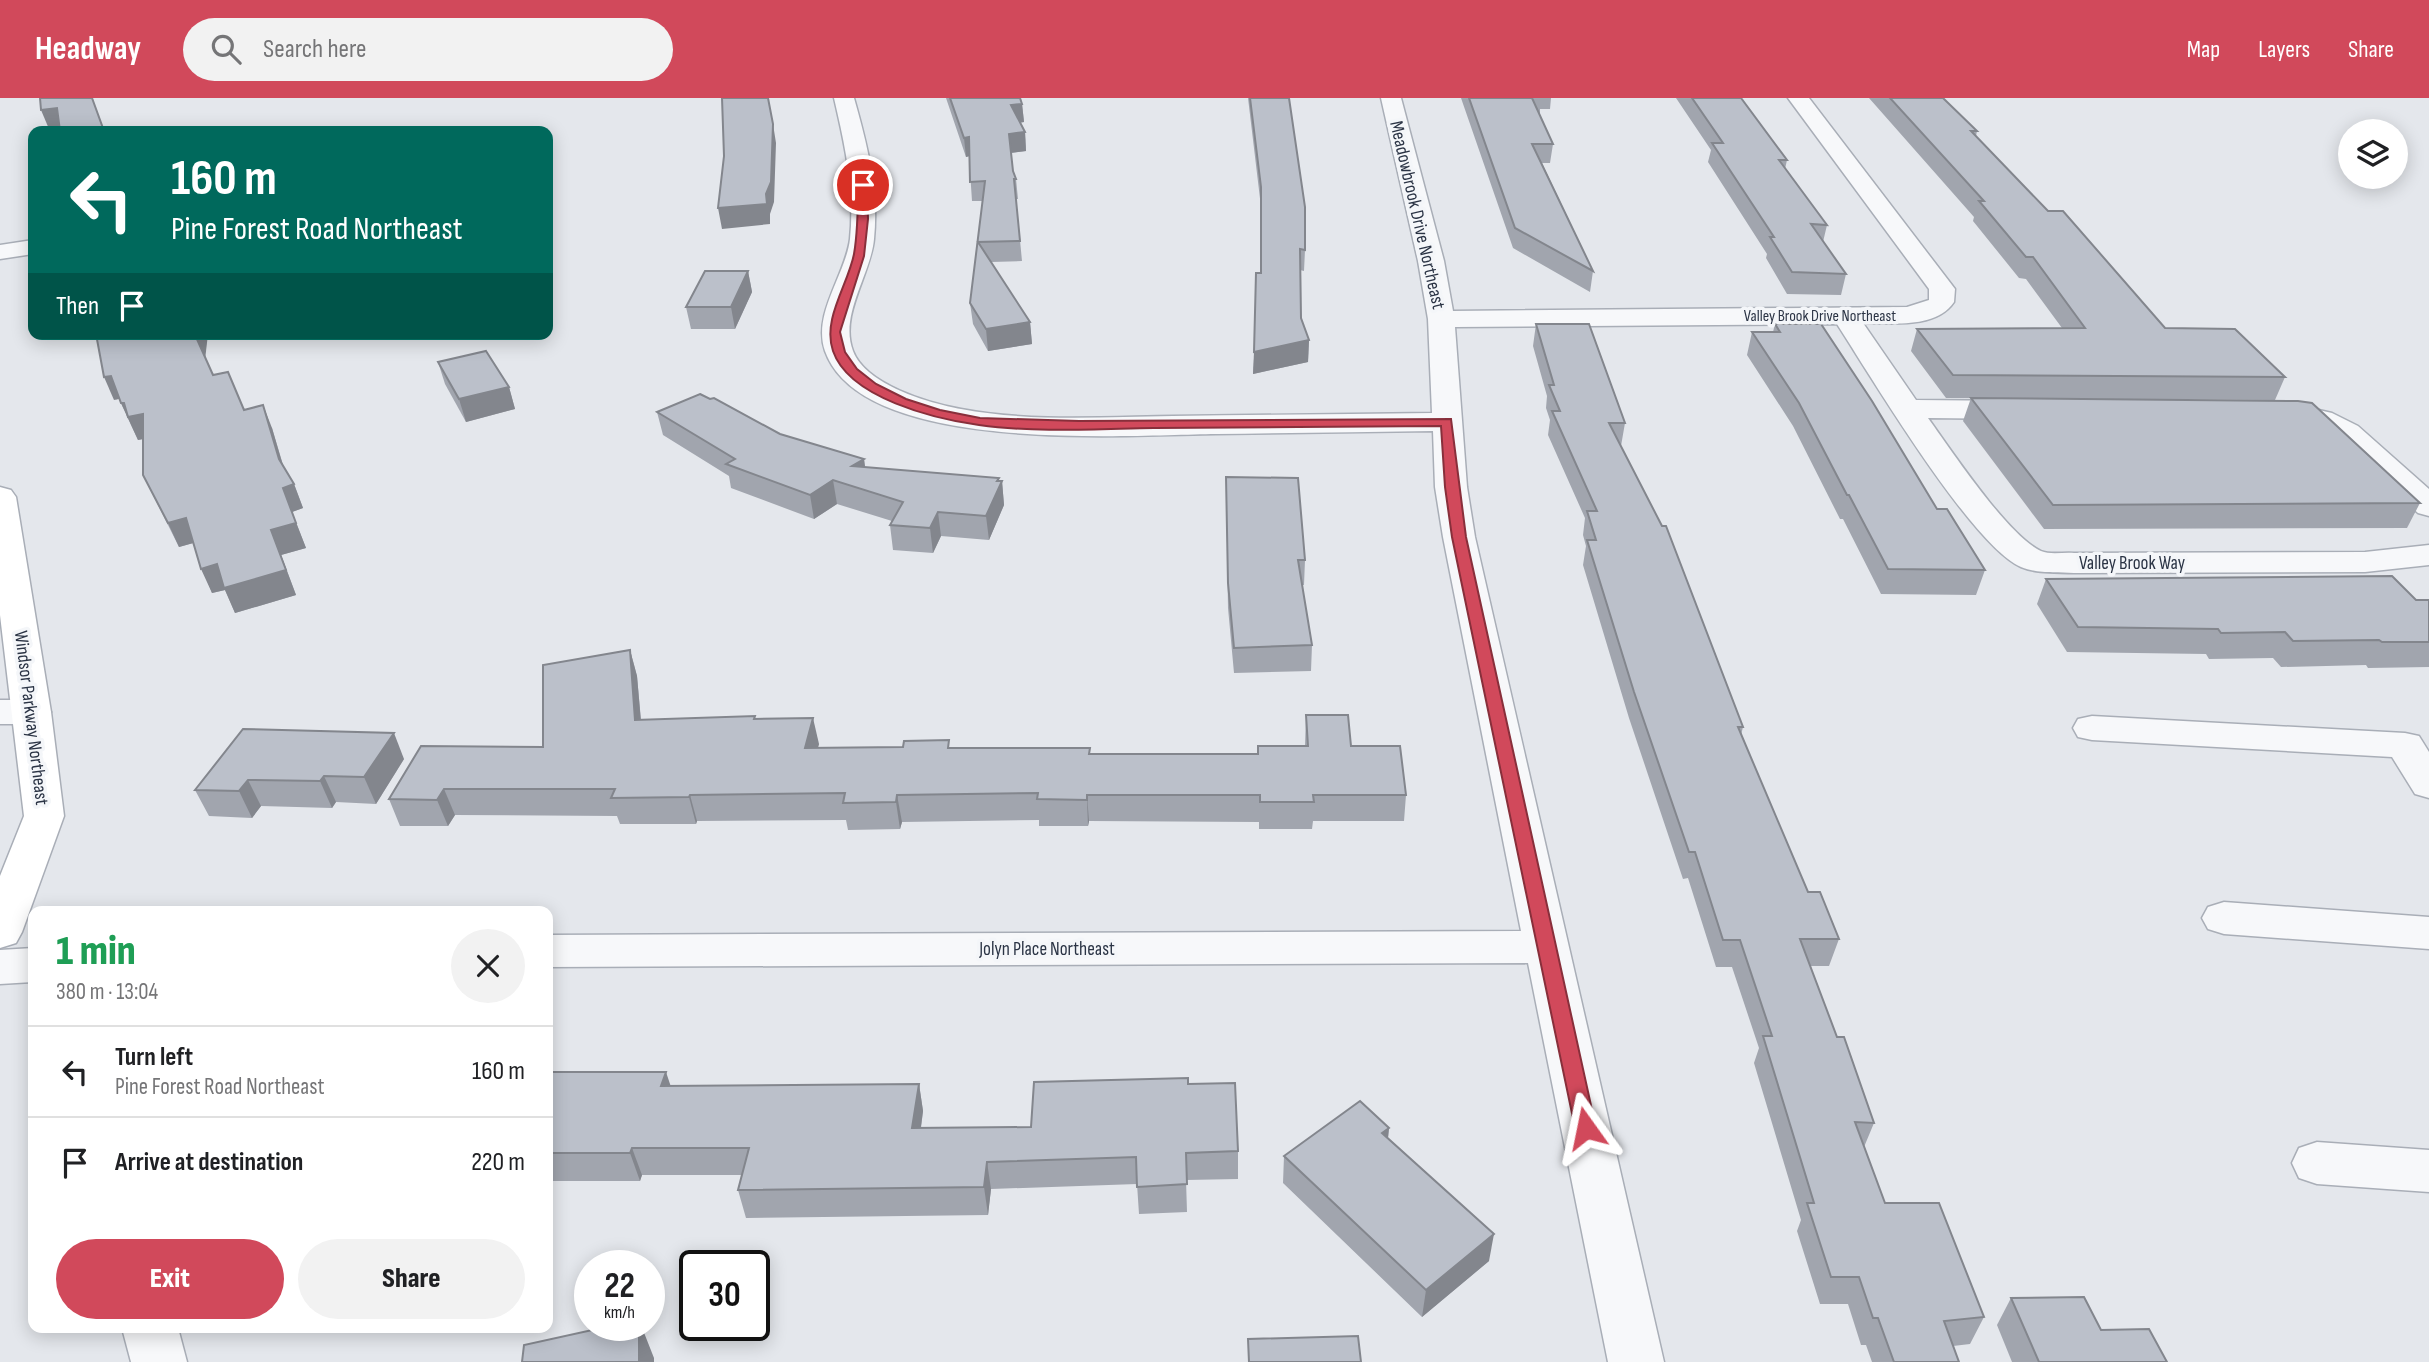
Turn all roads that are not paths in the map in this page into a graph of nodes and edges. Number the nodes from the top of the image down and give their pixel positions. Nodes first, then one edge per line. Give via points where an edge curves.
1 (844, 98) edge
2 (1391, 98) edge
3 (1798, 98) edge
4 (28, 248) edge
5 (0, 252) edge
6 (1845, 316) junction
7 (1441, 319) junction
8 (1908, 409) junction
9 (2039, 410) edge
10 (2262, 412) edge
11 (1447, 422) junction
12 (0, 497) edge
13 (2429, 506) edge
14 (2429, 555) edge
15 (16, 712) edge
16 (2092, 729) dead end
17 (2429, 785) edge
18 (2224, 918) dead end
19 (0, 932) edge
20 (2429, 933) edge
21 (1547, 947) junction
22 (553, 951) edge
23 (28, 965) edge
24 (0, 967) edge
25 (2317, 1163) dead end
26 (2429, 1171) edge
27 (151, 1333) edge
28 (159, 1362) edge
29 (1636, 1362) edge

1 - 11 street via 858,154 863,219 859,256 835,332 839,353 852,371 872,386 901,401 980,421 1104,426
2 - 7 street, Meadowbrook Drive Northeast
3 - 6 street, Valley Brook Drive Northeast via 1942,289 1944,298 1933,310 1907,315
4 - 5 street
6 - 7 street, Valley Brook Drive Northeast
6 - 8 street, Valley Brook Way
7 - 11 street, Meadowbrook Drive Northeast
8 - 9 street
8 - 14 street, Valley Brook Way via 2008,544 2031,559 2074,563 2365,562
10 - 13 street via 2322,419 2347,432
11 - 21 street, Meadowbrook Drive Northeast via 1459,537
12 - 15 street, Windsor Parkway Northeast
15 - 19 street, Windsor Parkway Northeast via 44,816
16 - 17 street via 2405,745
18 - 20 street
21 - 22 street, Jolyn Place Northeast
21 - 29 street, Meadowbrook Drive Northeast
23 - 24 street
25 - 26 street
27 - 28 street

